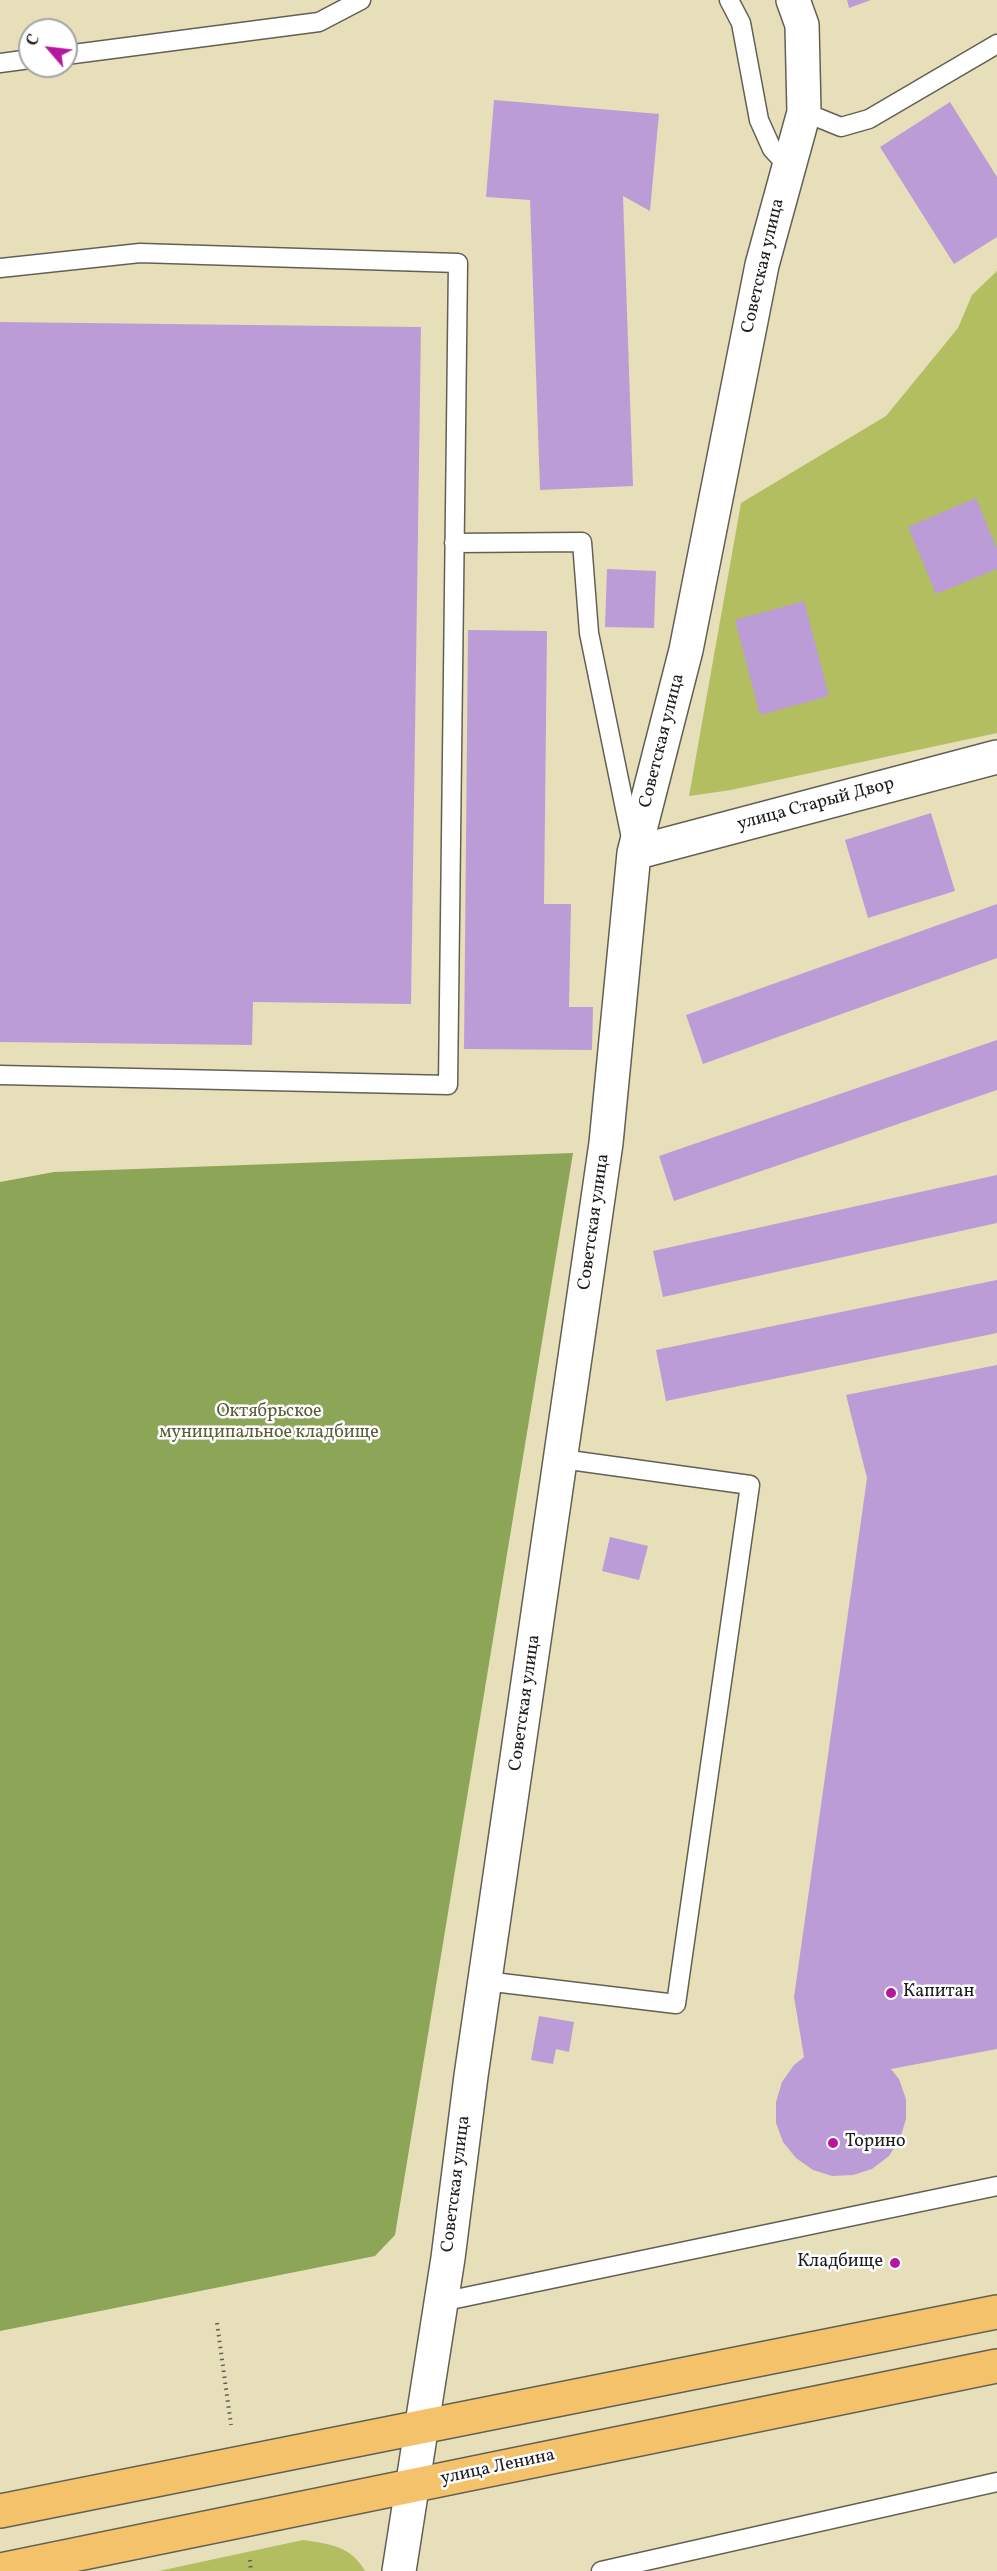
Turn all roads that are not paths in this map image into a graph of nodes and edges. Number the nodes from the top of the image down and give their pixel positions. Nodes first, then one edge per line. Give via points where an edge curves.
1 (361, 0) edge
2 (729, 0) edge
3 (797, 12) edge
4 (997, 44) edge
5 (78, 53) edge
6 (18, 61) edge
7 (0, 63) edge
8 (804, 112) junction
9 (789, 167) junction
10 (0, 268) edge
11 (454, 543) junction
12 (997, 757) edge
13 (634, 853) junction
14 (0, 1074) edge
15 (562, 1459) junction
16 (485, 1981) junction
17 (997, 2186) edge
18 (441, 2302) junction
19 (997, 2312) edge
20 (997, 2366) edge
21 (421, 2428) junction
22 (997, 2482) edge
23 (412, 2485) junction
24 (0, 2511) edge
25 (0, 2570) edge
26 (399, 2571) edge
27 (601, 2571) edge

1 - 5 lane via 319,22
2 - 9 lane via 741,23 759,120 772,149
3 - 8 street, Советская улица
4 - 8 lane via 869,119 841,127
6 - 7 lane
8 - 9 street, Советская улица
9 - 13 street, Советская улица via 762,265 686,650
10 - 11 lane via 140,253 458,263
11 - 13 lane via 582,542 589,633
11 - 14 lane via 447,1085
12 - 13 street, улица Старый Двор
13 - 15 street, Советская улица via 606,1143
15 - 16 street, Советская улица
15 - 16 lane via 750,1485 676,2004
16 - 18 street, Советская улица
17 - 18 lane
18 - 21 street, Советская улица
19 - 21 main road
20 - 23 main road, улица Ленина
21 - 23 street, Советская улица
21 - 24 main road
22 - 27 lane
23 - 25 main road, улица Ленина
23 - 26 street, Советская улица

